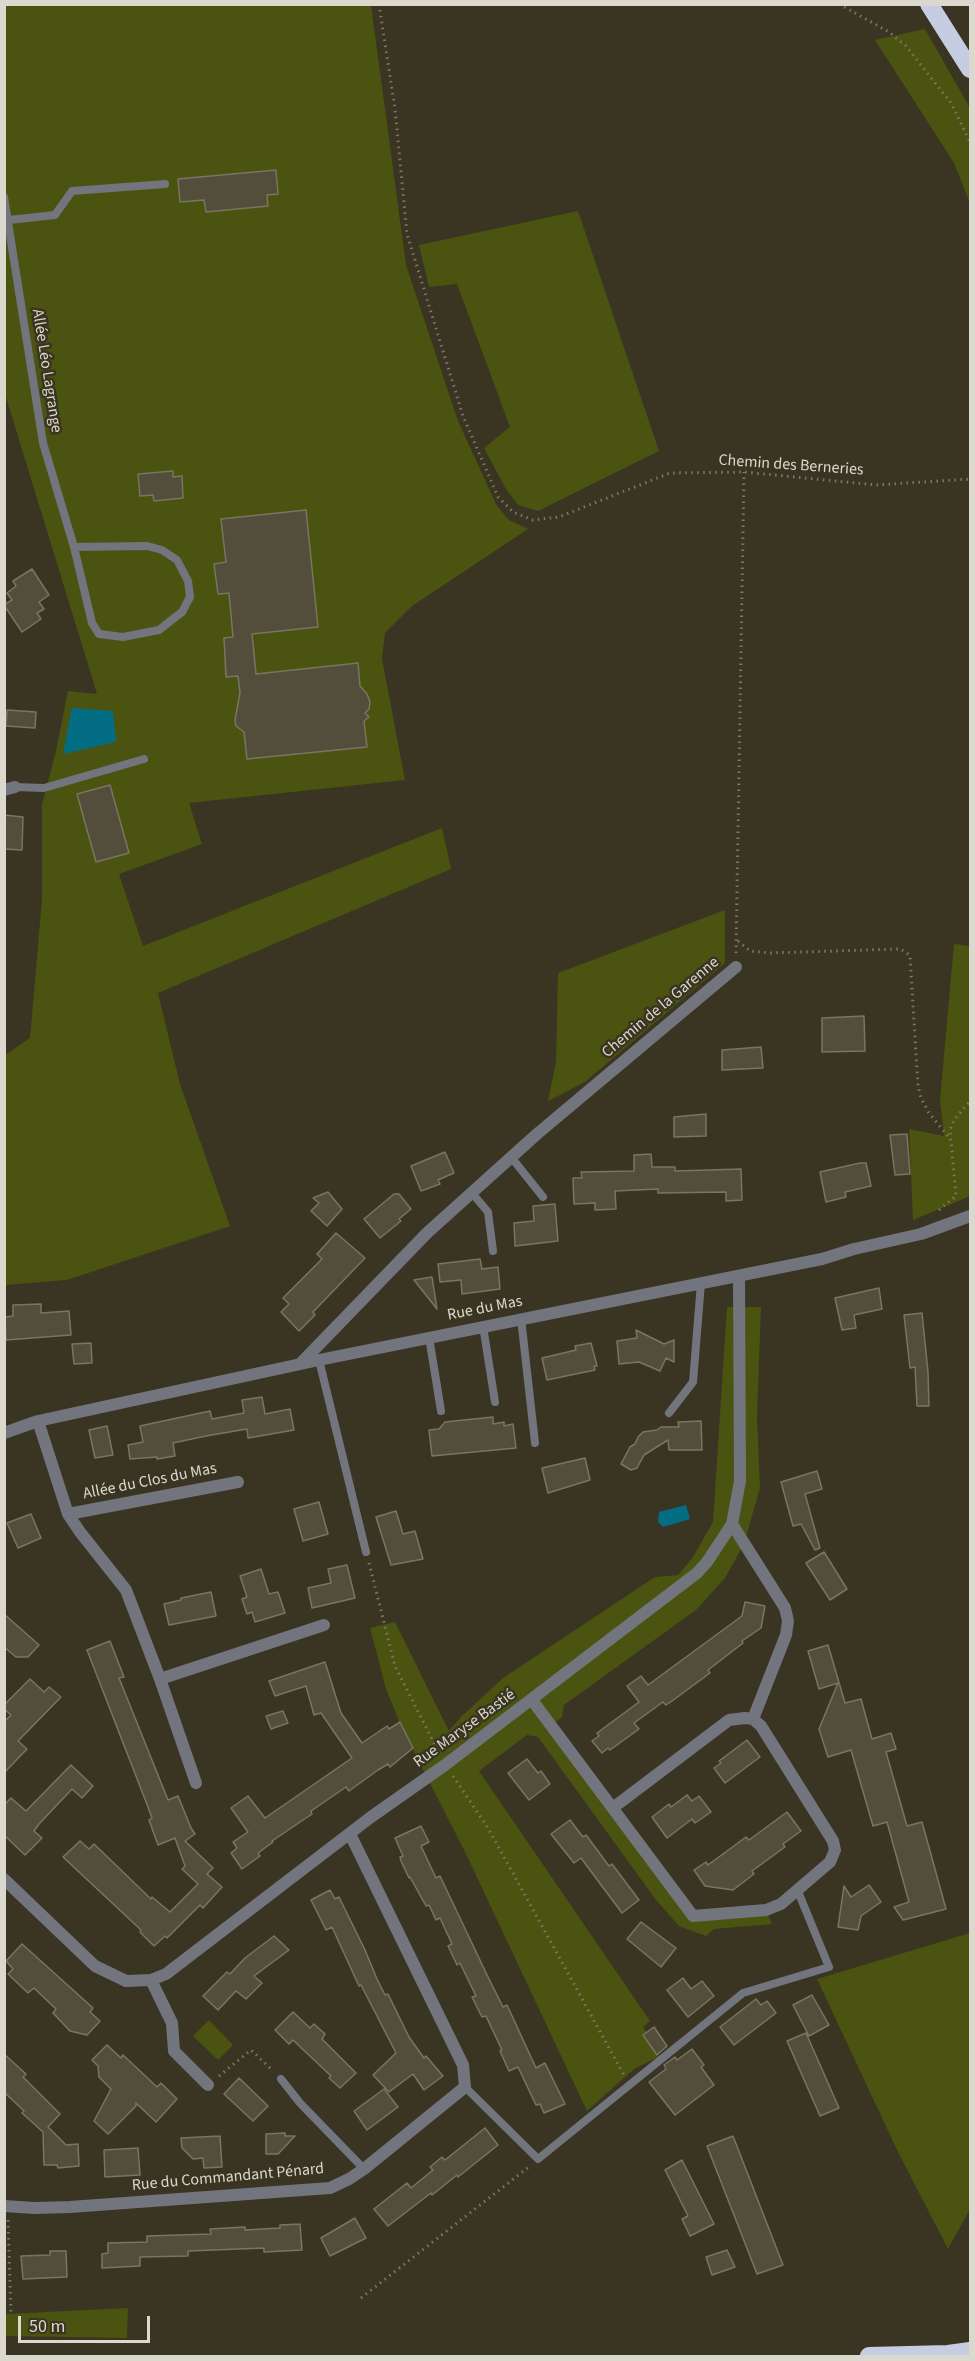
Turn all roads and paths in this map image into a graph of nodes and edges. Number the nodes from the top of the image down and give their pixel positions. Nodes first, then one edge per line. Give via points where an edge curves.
1 (378, 4) edge
2 (839, 4) edge
3 (929, 4) edge
4 (970, 69) edge
5 (970, 142) edge
6 (165, 184) dead end
7 (4, 197) edge
8 (9, 220) junction
9 (744, 472) junction
10 (970, 479) edge
11 (74, 547) junction
12 (144, 759) dead end
13 (10, 789) edge
14 (736, 940) junction
15 (736, 967) joint
16 (970, 1101) edge
17 (951, 1140) junction
18 (511, 1157) junction
19 (472, 1193) junction
20 (543, 1197) dead end
21 (939, 1211) dead end
22 (970, 1216) edge
23 (493, 1251) dead end
24 (739, 1276) junction
25 (701, 1283) junction
26 (521, 1318) junction
27 (483, 1326) junction
28 (429, 1337) junction
29 (320, 1360) junction
30 (300, 1364) junction
31 (495, 1402) dead end
32 (441, 1411) dead end
33 (669, 1413) dead end
34 (38, 1420) junction
35 (4, 1433) edge
36 (535, 1443) dead end
37 (238, 1482) dead end
38 (68, 1514) junction
39 (732, 1524) junction
40 (366, 1552) joint
41 (324, 1625) dead end
42 (160, 1679) junction
43 (532, 1700) junction
44 (753, 1719) junction
45 (445, 1765) junction
46 (196, 1783) dead end
47 (614, 1807) junction
48 (350, 1834) junction
49 (4, 1879) edge
50 (797, 1890) junction
51 (151, 1980) junction
52 (281, 2079) joint
53 (208, 2085) joint
54 (629, 2085) junction
55 (465, 2087) junction
56 (538, 2160) junction
57 (364, 2169) junction
58 (6, 2206) edge
59 (361, 2298) dead end
60 (11, 2314) dead end
61 (970, 2351) edge
62 (869, 2356) edge

1 - 9 path, Chemin des Berneries via 395,109 407,234 463,416 498,497 513,512 533,520 559,517 670,473
2 - 5 path via 906,46 951,103
3 - 4 highway
6 - 8 lane via 72,191 55,215
7 - 8 lane, Allée Léo Lagrange
8 - 11 lane, Allée Léo Lagrange via 43,443
9 - 10 path, Chemin des Berneries via 876,485
9 - 14 path, Chemin de la Garenne
11 - 11 lane, Allée Léo Lagrange via 92,623 99,634 123,637 159,630 182,612 190,597 188,581 177,560 162,550 147,546
12 - 13 lane via 44,788
14 - 15 path, Chemin de la Garenne
14 - 17 path via 750,951 770,953 900,949 906,952 910,956 918,1086 929,1113
15 - 18 street, Chemin de la Garenne
16 - 17 path via 954,1120
17 - 21 path via 956,1196
18 - 19 street, Chemin de la Garenne
18 - 20 lane
19 - 23 lane via 488,1212
19 - 30 street, Chemin de la Garenne via 427,1233
22 - 24 street, Rue du Mas via 921,1234
24 - 25 street, Rue du Mas
24 - 39 street, Rue Maryse Bastié via 740,1481
25 - 26 street, Rue du Mas
25 - 33 lane via 693,1382
26 - 27 street, Rue du Mas
26 - 36 lane
27 - 28 street, Rue du Mas
27 - 31 lane
28 - 29 street, Rue du Mas
28 - 32 lane
29 - 30 street, Rue du Mas
29 - 40 lane
30 - 34 street, Rue du Mas
34 - 35 street, Rue du Mas
34 - 38 street, Allée du Clos du Mas
37 - 38 street, Allée du Clos du Mas
38 - 42 street, Allée du Clos du Mas via 126,1590
39 - 43 street, Rue Maryse Bastié via 697,1573
39 - 44 street via 785,1608 788,1621
40 - 45 path via 395,1666
41 - 42 street
42 - 46 street, Allée du Clos du Mas
43 - 45 street, Rue Maryse Bastié
43 - 47 street
44 - 47 street via 729,1720
44 - 50 street via 833,1841 835,1850 830,1862
45 - 48 street, Rue Maryse Bastié
45 - 54 path via 488,1828
47 - 50 street via 693,1916 766,1910 781,1904
48 - 51 street, Rue Maryse Bastié via 166,1974
48 - 55 street via 463,2065
49 - 51 street via 95,1966 126,1981
50 - 54 lane via 829,1967 742,1993
51 - 53 street via 172,2023 174,2051
52 - 53 path via 251,2050
52 - 57 lane
54 - 56 lane
55 - 56 lane
55 - 57 street, Rue du Commandant Pénard
56 - 59 path
57 - 58 street, Rue du Commandant Pénard via 330,2188 87,2206
58 - 60 path
61 - 62 highway

